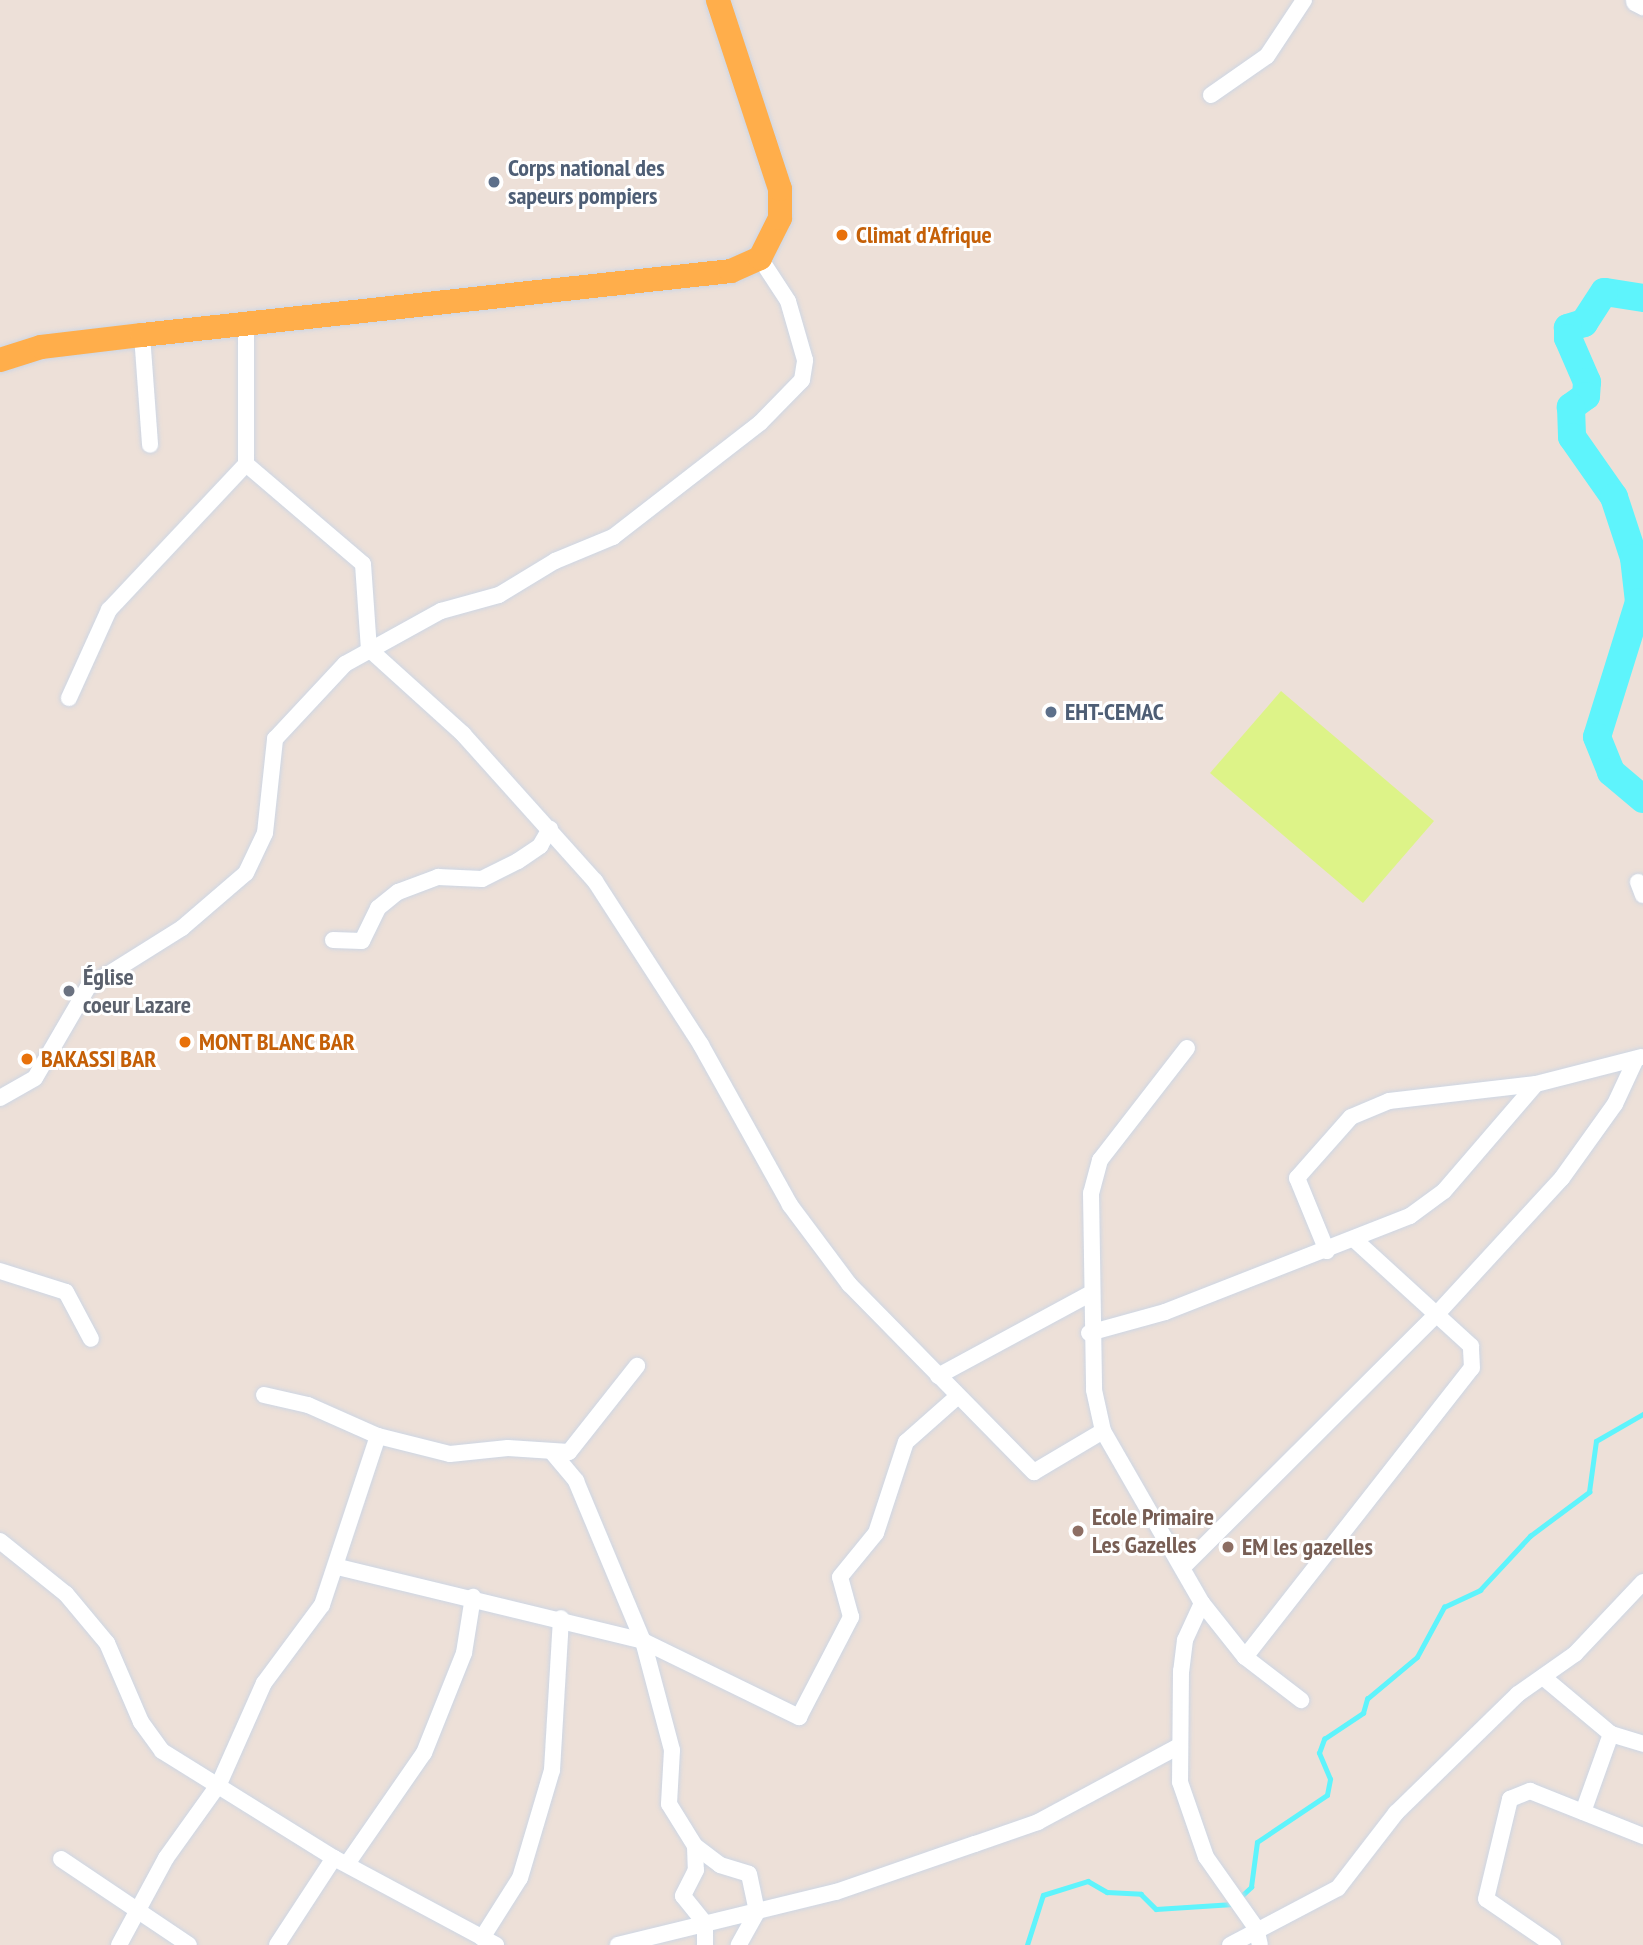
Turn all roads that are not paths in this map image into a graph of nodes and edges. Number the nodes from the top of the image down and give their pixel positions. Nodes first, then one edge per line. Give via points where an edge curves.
1 (718, 0) edge
2 (1304, 0) edge
3 (1637, 0) edge
4 (1643, 3) edge
5 (1211, 95) dead end
6 (760, 258) junction
7 (246, 325) junction
8 (142, 335) junction
9 (0, 360) edge
10 (150, 445) dead end
11 (246, 464) junction
12 (369, 649) junction
13 (69, 698) dead end
14 (550, 829) junction
15 (333, 940) dead end
16 (1187, 1048) dead end
17 (1640, 1058) edge
18 (1536, 1084) junction
19 (0, 1098) edge
20 (1355, 1240) junction
21 (1327, 1251) junction
22 (0, 1271) edge
23 (1088, 1295) junction
24 (1436, 1315) junction
25 (1089, 1334) junction
26 (91, 1339) dead end
27 (638, 1366) dead end
28 (938, 1376) junction
29 (264, 1395) dead end
30 (958, 1396) junction
31 (1103, 1431) junction
32 (378, 1436) junction
33 (552, 1452) junction
34 (0, 1541) edge
35 (338, 1567) junction
36 (1182, 1567) junction
37 (1643, 1582) edge
38 (473, 1597) junction
39 (1202, 1603) junction
40 (561, 1618) junction
41 (643, 1641) junction
42 (1245, 1657) junction
43 (1543, 1677) junction
44 (1301, 1700) dead end
45 (1611, 1734) junction
46 (1643, 1744) edge
47 (1179, 1746) junction
48 (219, 1784) junction
49 (1583, 1812) junction
50 (1643, 1836) edge
51 (695, 1846) junction
52 (61, 1858) dead end
53 (341, 1861) junction
54 (136, 1911) junction
55 (757, 1912) junction
56 (705, 1923) junction
57 (1256, 1928) junction
58 (489, 1941) edge
59 (119, 1945) edge
60 (189, 1945) edge
61 (276, 1945) edge
62 (618, 1945) edge
63 (705, 1945) edge
64 (739, 1945) edge
65 (1230, 1945) edge
66 (1260, 1945) edge
67 (1553, 1945) edge

1 - 6 main road via 780,189 780,218
2 - 5 street via 1267,56
3 - 4 street
6 - 7 main road via 732,271
6 - 12 street via 788,301 805,360 802,380 760,423 612,537 555,561 499,595 440,611
7 - 8 main road
7 - 11 street
8 - 9 main road via 41,347
8 - 10 street
11 - 12 street via 363,564
11 - 13 street via 108,610
12 - 14 street via 408,678
12 - 19 street via 345,664 275,739 265,833 246,873 183,928 88,987 35,1077
14 - 15 street via 540,846 482,879 438,877 398,892 378,908 362,941
14 - 28 street via 652,964 790,1205 849,1283
16 - 23 street via 1100,1160 1091,1193
17 - 18 street
17 - 24 street via 1615,1104 1562,1178
18 - 20 street via 1444,1191 1410,1216
18 - 21 street via 1389,1101 1352,1117 1297,1178
20 - 21 street
20 - 24 street
21 - 25 street
22 - 26 street via 66,1292
23 - 25 street
23 - 28 street
24 - 36 street
24 - 42 street via 1471,1346 1472,1368
25 - 31 street
27 - 33 street via 569,1452
28 - 30 street
29 - 32 street
30 - 31 street via 1034,1472
30 - 41 street via 906,1443 876,1533 840,1577 851,1617 799,1717
31 - 36 street
32 - 33 street via 450,1454
32 - 35 street
33 - 41 street via 582,1492
34 - 48 street via 66,1594 107,1643 141,1722 162,1751
35 - 38 street
35 - 48 street via 322,1605 264,1683
36 - 39 street
37 - 43 street via 1575,1654
38 - 40 street
38 - 53 street via 464,1653 424,1753
39 - 42 street
39 - 47 street via 1185,1640
40 - 41 street
40 - 58 street via 552,1770 520,1878
41 - 51 street via 672,1750 669,1804
42 - 44 street
43 - 45 street
43 - 57 street via 1396,1813 1338,1888
45 - 46 street
45 - 49 street
47 - 55 street via 1038,1822 836,1892
47 - 57 street via 1189,1811 1229,1894
48 - 53 street
48 - 54 street
49 - 50 street
49 - 67 street via 1530,1791 1517,1793 1510,1799 1486,1889 1493,1907
51 - 55 street via 720,1865 749,1874
51 - 56 street via 696,1870 683,1896
52 - 54 street
53 - 58 street
53 - 61 street
54 - 59 street
54 - 60 street
55 - 56 street
55 - 64 street
56 - 62 street
56 - 63 street
57 - 65 street
57 - 66 street

